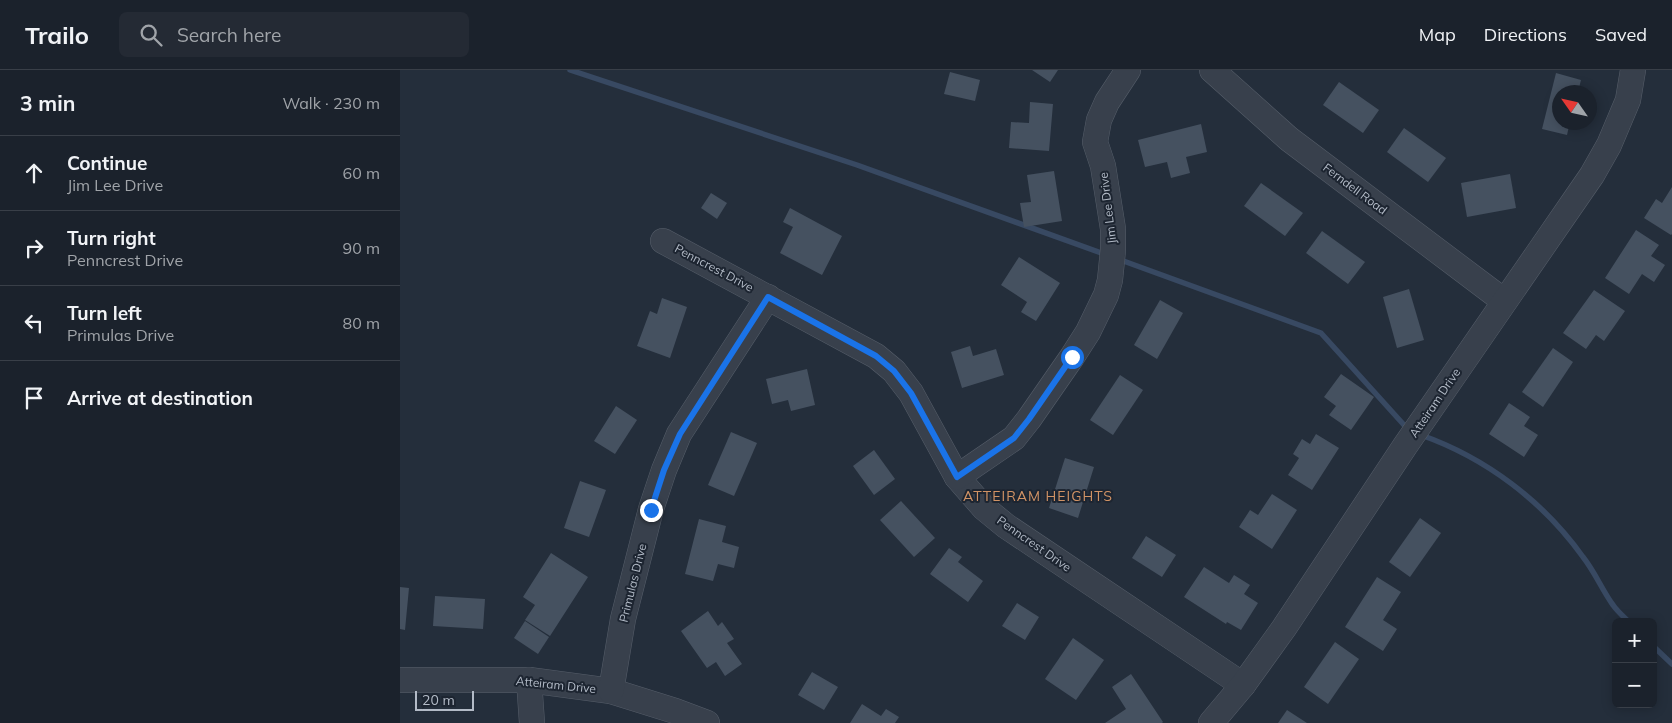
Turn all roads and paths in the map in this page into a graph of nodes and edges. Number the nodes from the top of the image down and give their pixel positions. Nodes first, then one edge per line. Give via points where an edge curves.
1 (1128, 70) edge
2 (1212, 70) edge
3 (1633, 70) edge
4 (663, 241) dead end
5 (768, 297) junction
6 (1504, 301) junction
7 (957, 477) junction
8 (400, 680) edge
9 (529, 680) junction
10 (1243, 685) junction
11 (611, 691) junction
12 (532, 723) edge
13 (707, 723) edge
14 (1211, 723) edge

1 - 7 street, Jim Lee Drive via 1099,120 1095,142 1103,166 1113,229 1106,295 1083,340 1014,438
2 - 6 street, Ferndell Road via 1289,138
3 - 6 street, Atteiram Drive via 1628,100 1609,145 1582,191
4 - 5 street, Penncrest Drive
5 - 7 street, Penncrest Drive via 876,356 894,371 911,393
5 - 11 street, Primulas Drive via 680,434 664,470 623,619
6 - 10 street, Atteiram Drive
7 - 10 street, Penncrest Drive via 984,508 1006,526
8 - 9 street, Atteiram Drive
9 - 11 street, Atteiram Drive
9 - 12 street
10 - 14 street, Atteiram Drive
11 - 13 street, Atteiram Drive

